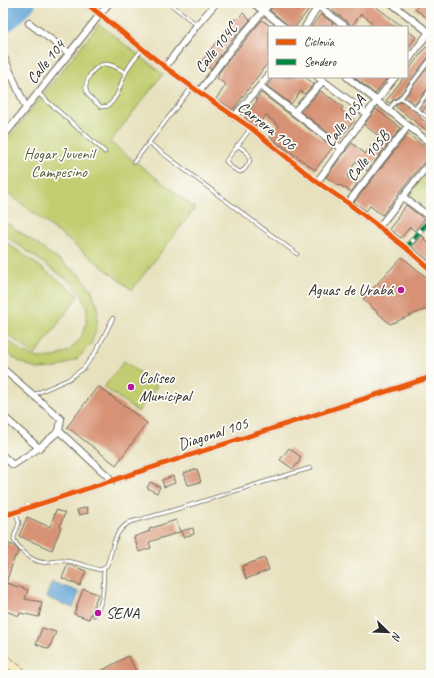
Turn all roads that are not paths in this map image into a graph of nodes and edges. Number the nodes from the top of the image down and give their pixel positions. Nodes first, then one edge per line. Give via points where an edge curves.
1 (86, 3) edge
2 (109, 3) edge
3 (169, 3) edge
4 (216, 3) edge
5 (254, 3) edge
6 (270, 3) edge
7 (391, 3) edge
8 (319, 4) edge
9 (263, 11) junction
10 (100, 14) junction
11 (29, 23) dead end
12 (197, 25) junction
13 (283, 26) edge
14 (306, 26) edge
15 (345, 26) edge
16 (430, 32) edge
17 (143, 49) junction
18 (69, 53) junction
19 (3, 55) edge
20 (431, 60) edge
21 (408, 61) edge
22 (165, 67) junction
23 (126, 72) junction
24 (268, 76) edge
25 (348, 78) edge
26 (395, 78) edge
27 (320, 79) edge
28 (260, 86) junction
29 (192, 87) junction
30 (431, 89) edge
31 (199, 92) junction
32 (38, 93) junction
33 (400, 99) junction
34 (376, 101) junction
35 (26, 108) junction
36 (415, 109) junction
37 (388, 110) junction
38 (294, 112) junction
39 (367, 114) junction
40 (234, 116) junction
41 (431, 118) edge
42 (408, 126) junction
43 (251, 128) junction
44 (3, 136) edge
45 (149, 143) junction
46 (431, 144) edge
47 (237, 145) junction
48 (342, 149) junction
49 (105, 152) dead end
50 (431, 161) edge
51 (134, 162) dead end
52 (317, 182) junction
53 (403, 197) junction
54 (348, 203) junction
55 (431, 218) edge
56 (379, 227) junction
57 (406, 248) junction
58 (297, 254) dead end
59 (431, 270) edge
60 (113, 318) dead end
61 (3, 369) edge
62 (431, 377) edge
63 (33, 395) junction
64 (3, 416) edge
65 (59, 431) junction
66 (39, 448) junction
67 (3, 456) edge
68 (311, 468) dead end
69 (113, 481) junction
70 (16, 512) junction
71 (3, 516) edge
72 (104, 568) junction
73 (94, 614) dead end
74 (4, 662) edge
75 (24, 675) edge

1 - 10 street, Carrera 106
2 - 10 street, Calle 104
3 - 12 lane
4 - 12 street
5 - 9 street
6 - 9 street, Calle 104C
7 - 16 street
8 - 14 street
8 - 15 street
9 - 13 street
9 - 31 street, Calle 104C
10 - 17 street, Carrera 106
10 - 18 street, Calle 104
11 - 18 street
12 - 22 street
16 - 21 street
17 - 22 street, Carrera 106
17 - 23 lane
18 - 32 street, Calle 104
19 - 35 street
20 - 33 lane
22 - 29 street, Carrera 106
23 - 23 lane via 112,65 100,66 90,74 85,89 101,107 108,106 117,96
24 - 28 street
25 - 34 street
26 - 34 street, Calle 105A
27 - 38 street
27 - 39 street
28 - 38 street
28 - 40 street
29 - 31 street, Carrera 106
29 - 45 lane
30 - 36 lane
31 - 40 street, Carrera 106
32 - 35 street, Calle 104
32 - 49 lane
33 - 36 lane
33 - 37 lane
34 - 37 street
34 - 39 street, Calle 105A
35 - 44 street, Calle 104
36 - 41 lane
37 - 42 street
38 - 48 street
39 - 48 street, Calle 105A
40 - 43 street, Carrera 106
42 - 46 street
42 - 54 street, Calle 105B
43 - 47 lane
43 - 52 street, Carrera 106
45 - 51 lane
45 - 58 lane
47 - 47 lane via 251,159 240,172 226,161
48 - 52 street, Calle 105A
50 - 53 street
52 - 54 street, Carrera 106
53 - 55 street
53 - 56 street
54 - 56 street, Carrera 106
55 - 57 street
56 - 57 street, Carrera 106
57 - 59 street, Carrera 106
60 - 63 lane via 98,350 84,368 68,379
61 - 63 street
62 - 69 street, Diagonal 105
63 - 65 street via 61,419
64 - 66 street
65 - 66 street
65 - 69 street
66 - 67 street via 13,465
68 - 72 lane via 130,522 116,536
69 - 70 street, Diagonal 105
70 - 71 street, Diagonal 105
70 - 72 lane via 19,524 14,540 31,558 39,562 58,560 100,570
72 - 73 lane via 102,599
74 - 75 main road

